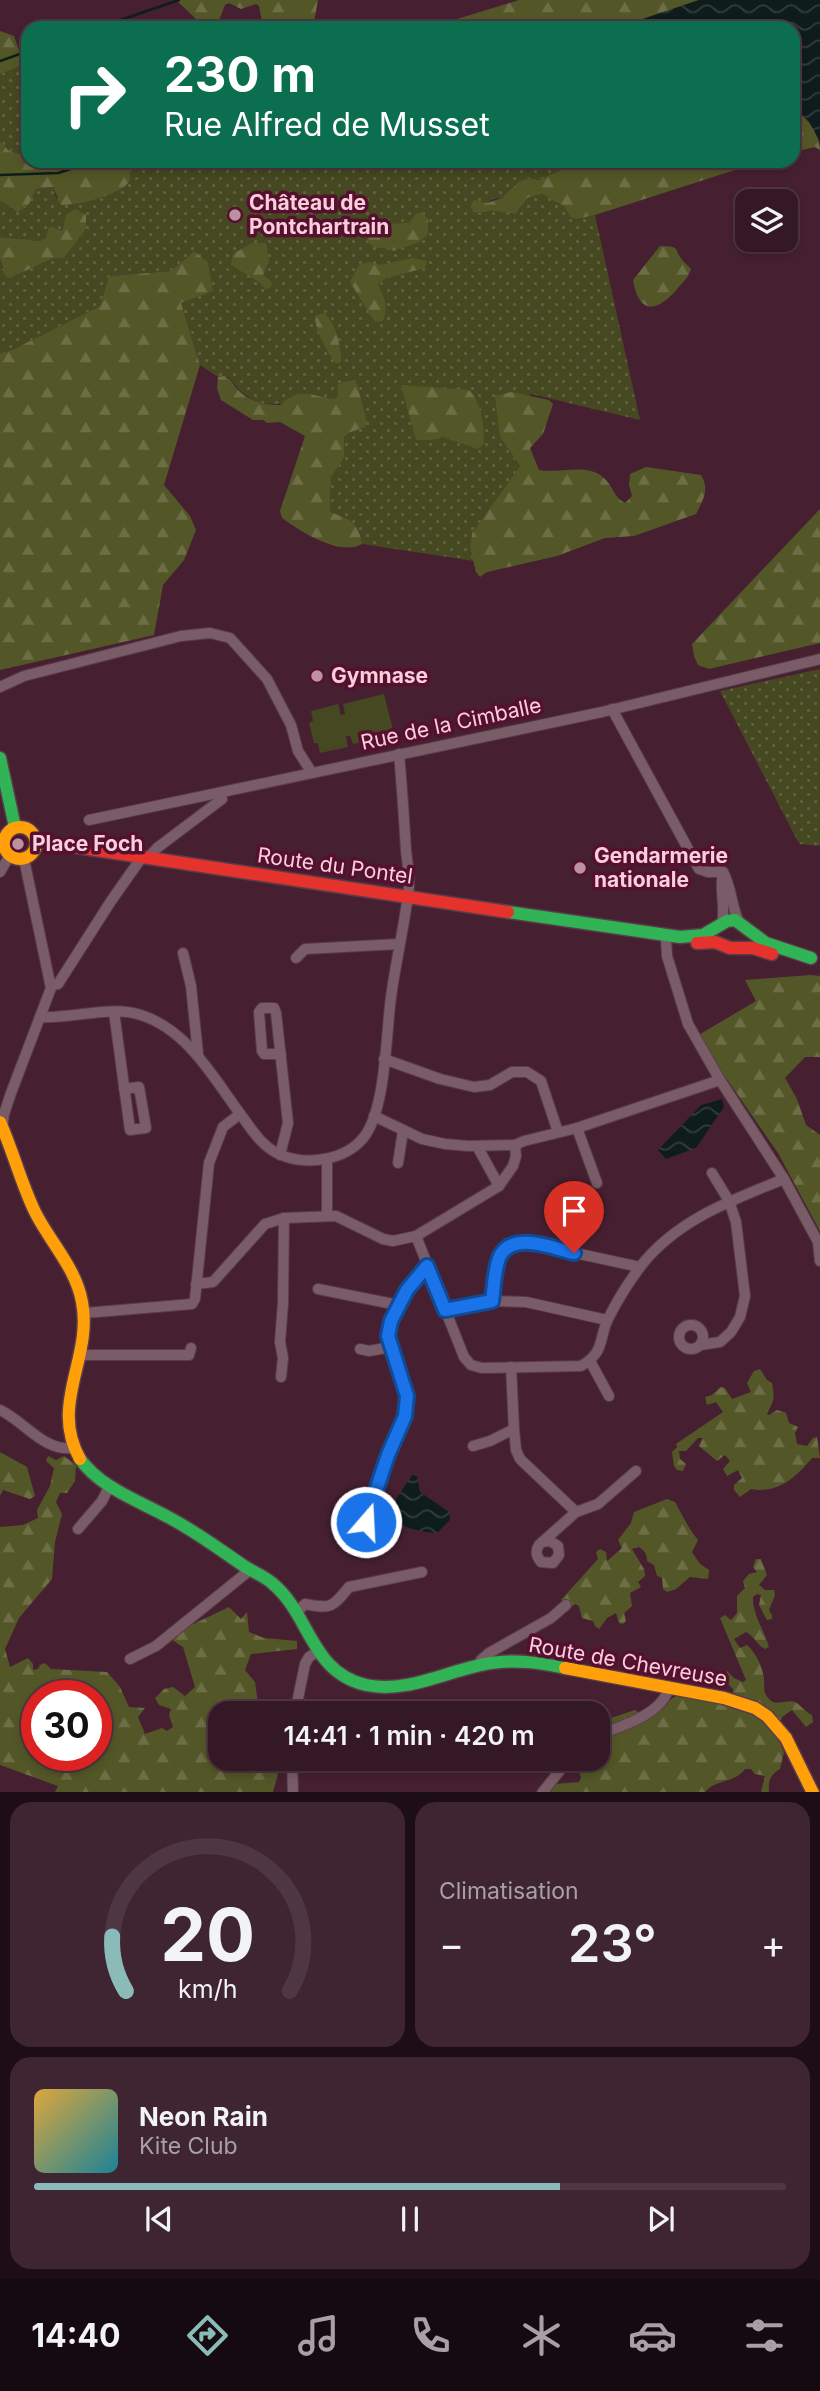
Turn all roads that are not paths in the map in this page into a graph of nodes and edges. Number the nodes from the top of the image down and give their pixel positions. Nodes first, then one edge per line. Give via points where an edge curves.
1 (820, 659) edge
2 (0, 687) edge
3 (612, 709) junction
4 (399, 754) junction
5 (0, 758) edge
6 (312, 773) junction
7 (220, 794) junction
8 (89, 820) dead end
9 (15, 827) junction
10 (2, 836) edge
11 (36, 841) junction
12 (10, 855) junction
13 (145, 857) junction
14 (24, 859) junction
15 (0, 872) edge
16 (723, 872) junction
17 (407, 896) junction
18 (720, 926) junction
19 (743, 926) junction
20 (627, 930) junction
21 (666, 940) junction
22 (399, 944) junction
23 (729, 947) junction
24 (183, 953) dead end
25 (296, 958) dead end
26 (816, 958) edge
27 (52, 985) junction
28 (114, 1012) junction
29 (40, 1017) junction
30 (198, 1054) junction
31 (281, 1054) junction
32 (384, 1059) junction
33 (720, 1080) junction
34 (124, 1089) dead end
35 (240, 1114) junction
36 (374, 1116) junction
37 (1, 1127) edge
38 (577, 1128) junction
39 (403, 1131) junction
40 (558, 1132) junction
41 (515, 1145) junction
42 (477, 1146) junction
43 (280, 1155) junction
44 (327, 1159) junction
45 (398, 1163) dead end
46 (712, 1173) dead end
47 (785, 1179) junction
48 (597, 1183) dead end
49 (499, 1186) junction
50 (729, 1201) junction
51 (327, 1215) junction
52 (284, 1219) junction
53 (416, 1236) junction
54 (820, 1261) edge
55 (427, 1266) junction
56 (640, 1267) junction
57 (196, 1284) junction
58 (318, 1289) dead end
59 (492, 1301) junction
60 (398, 1305) junction
61 (445, 1310) junction
62 (85, 1313) junction
63 (607, 1320) junction
64 (700, 1345) dead end
65 (391, 1347) junction
66 (191, 1348) dead end
67 (360, 1349) dead end
68 (79, 1354) junction
69 (590, 1361) junction
70 (511, 1367) junction
71 (281, 1377) dead end
72 (609, 1396) dead end
73 (0, 1410) edge
74 (514, 1429) junction
75 (72, 1444) junction
76 (473, 1446) dead end
77 (636, 1471) dead end
78 (110, 1485) junction
79 (576, 1512) junction
80 (365, 1518) dead end
81 (78, 1529) dead end
82 (542, 1542) dead end
83 (250, 1570) junction
84 (422, 1572) dead end
85 (566, 1605) dead end
86 (297, 1612) junction
87 (317, 1652) junction
88 (130, 1659) dead end
89 (481, 1664) junction
90 (669, 1687) junction
91 (297, 1701) edge
92 (610, 1730) edge
93 (292, 1771) edge
94 (559, 1771) edge
95 (293, 1792) edge
96 (542, 1792) edge
97 (813, 1792) edge

1 - 3 street, Rue de la Cimballe
2 - 6 street via 24,676 181,636 210,633 230,638 267,679
3 - 4 street, Rue de la Cimballe
3 - 16 street via 699,869
4 - 6 street, Rue de la Cimballe
4 - 17 street
5 - 9 street
6 - 7 street, Rue de la Cimballe
7 - 8 street, Rue de la Cimballe
7 - 13 street via 222,799
9 - 10 street
9 - 11 street via 29,829
10 - 12 street
11 - 13 street, Route du Pontel
11 - 14 street via 32,854
12 - 14 street
12 - 15 street
13 - 17 street, Route du Pontel
13 - 27 street via 58,984
14 - 27 street
16 - 18 street
16 - 19 street
17 - 20 street, Route du Pontel
17 - 22 street
18 - 19 street, Route du Pontel via 730,920
18 - 20 street, Route du Pontel via 692,937
18 - 23 street via 718,939
19 - 23 street via 745,940
19 - 26 street, Route du Pontel via 768,944
20 - 21 street, Route du Pontel
21 - 23 street, Route du Pontel
21 - 33 street via 688,1024
22 - 25 street via 305,949
22 - 32 street
23 - 26 street, Route du Pontel
24 - 30 street
27 - 29 street
28 - 29 street
28 - 30 street via 161,1024
28 - 34 street
29 - 37 street
30 - 35 street
31 - 31 street via 274,1008 262,1008 262,1051
31 - 43 street via 288,1123
32 - 36 street
32 - 40 street via 474,1087 490,1085 512,1072 527,1072 541,1082
33 - 38 street
33 - 47 street
35 - 43 street via 264,1145
35 - 57 street via 223,1127 209,1163
36 - 39 street
36 - 44 street via 365,1136
37 - 62 street via 41,1222 76,1279
38 - 40 street
38 - 48 street
39 - 42 street via 445,1144
39 - 45 street
40 - 41 street
41 - 42 street
41 - 49 street via 513,1166
42 - 49 street
43 - 44 street
44 - 51 street
46 - 50 street
47 - 50 street
47 - 54 street via 818,1242
49 - 53 street
50 - 56 street via 695,1219
50 - 64 street via 745,1296 731,1332 720,1342
51 - 52 street
51 - 53 street via 383,1239
52 - 57 street via 265,1224 213,1282
52 - 71 street
53 - 55 street
55 - 60 street
55 - 61 street
56 - 59 street via 515,1243 499,1259
56 - 63 street
57 - 62 street via 195,1299 187,1306
58 - 60 street
59 - 61 street
59 - 63 street via 526,1302
60 - 65 street via 388,1336
61 - 70 street via 471,1365
62 - 68 street
63 - 69 street via 600,1349
65 - 67 street
65 - 80 street via 407,1396 405,1416
66 - 68 street via 189,1355
68 - 75 street via 68,1415
69 - 70 street via 581,1366
69 - 72 street
70 - 74 street
73 - 75 street via 47,1443
74 - 76 street
74 - 79 street via 520,1459
75 - 78 street, Route de Chevreuse via 92,1473
77 - 79 street via 598,1504
78 - 81 street
78 - 83 street, Route de Chevreuse via 173,1519
79 - 82 street
83 - 86 street, Route de Chevreuse via 274,1585
83 - 88 street via 156,1646
84 - 86 street via 349,1587 335,1604 326,1608 305,1604
85 - 89 street via 489,1653
86 - 87 street, Route de Chevreuse
87 - 89 street, Route de Chevreuse via 332,1671 365,1685 387,1688 413,1685
87 - 91 street via 305,1664
89 - 90 street, Route de Chevreuse via 526,1662
90 - 92 street via 667,1698 648,1713
90 - 97 street, Route de Chevreuse via 741,1702 763,1712 793,1751
93 - 95 street
94 - 96 street

